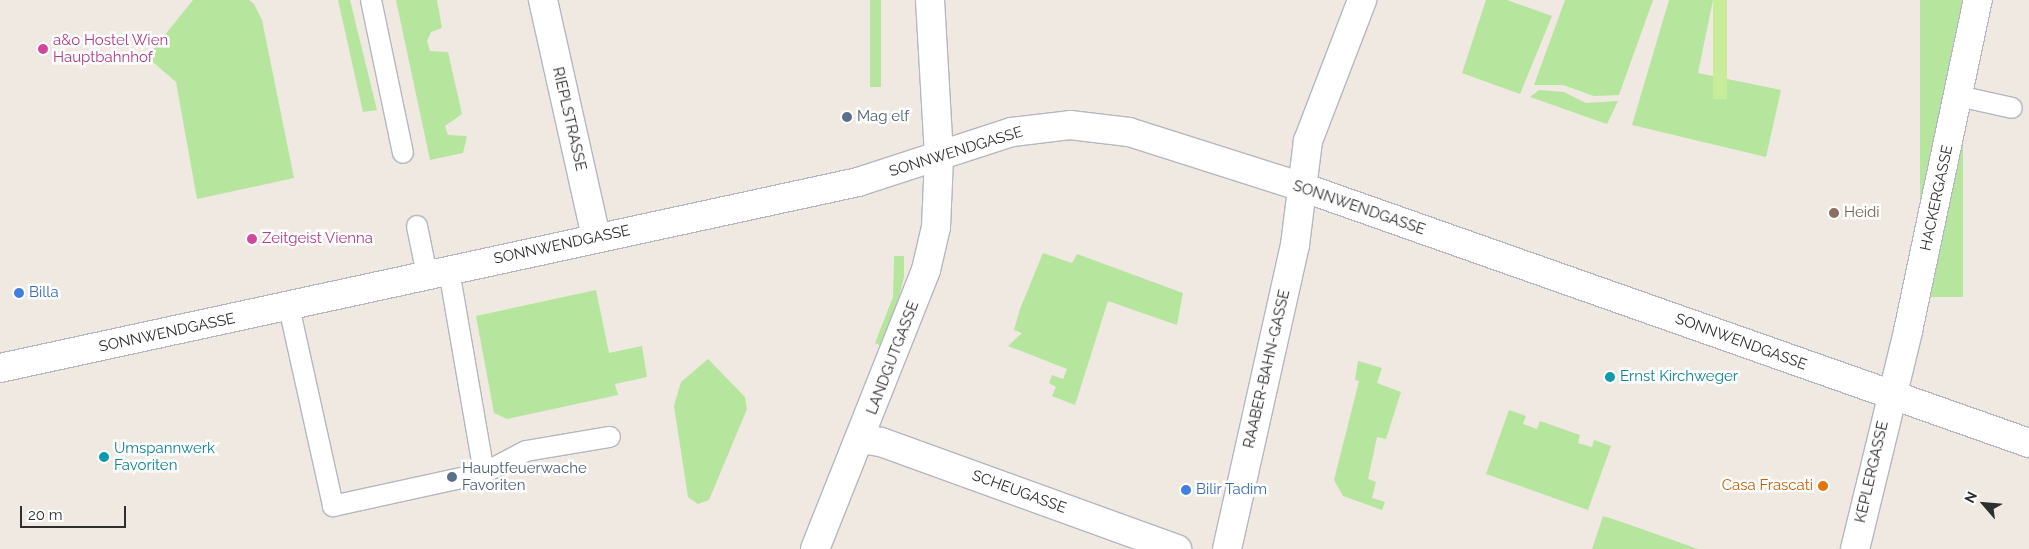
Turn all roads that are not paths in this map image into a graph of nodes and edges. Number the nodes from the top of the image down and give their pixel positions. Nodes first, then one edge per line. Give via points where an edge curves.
1 (371, 0) edge
2 (543, 0) edge
3 (930, 0) edge
4 (1362, 0) edge
5 (1978, 0) edge
6 (1958, 96) junction
7 (2012, 108) dead end
8 (403, 153) dead end
9 (939, 158) junction
10 (1302, 188) junction
11 (418, 226) dead end
12 (596, 237) junction
13 (438, 272) junction
14 (289, 307) junction
15 (0, 368) edge
16 (1890, 394) junction
17 (610, 437) dead end
18 (861, 440) junction
19 (2029, 443) edge
20 (484, 473) junction
21 (815, 549) edge
22 (1177, 549) edge
23 (1227, 549) edge
24 (1854, 549) edge

1 - 8 lane
2 - 12 street, RIEPLSTRASSE
3 - 9 street, LANDGUTGASSE
4 - 10 street, RAABER-BAHN-GASSE via 1308,141
5 - 6 street, HACKERGASSE
6 - 7 lane
6 - 16 street, HACKERGASSE
9 - 10 street, SONNWENDGASSE via 1012,132 1070,125 1104,127
9 - 12 street, SONNWENDGASSE via 858,182
9 - 18 street, LANDGUTGASSE via 933,248
10 - 16 street, SONNWENDGASSE
10 - 23 street, RAABER-BAHN-GASSE via 1295,245
11 - 13 lane
12 - 13 street, SONNWENDGASSE
13 - 14 street, SONNWENDGASSE
13 - 20 lane
14 - 15 street, SONNWENDGASSE
14 - 20 lane via 333,506
16 - 19 street, SONNWENDGASSE
16 - 24 street, KEPLERGASSE
17 - 20 lane via 526,451
18 - 21 street, LANDGUTGASSE
18 - 22 street, SCHEUGASSE via 881,442

